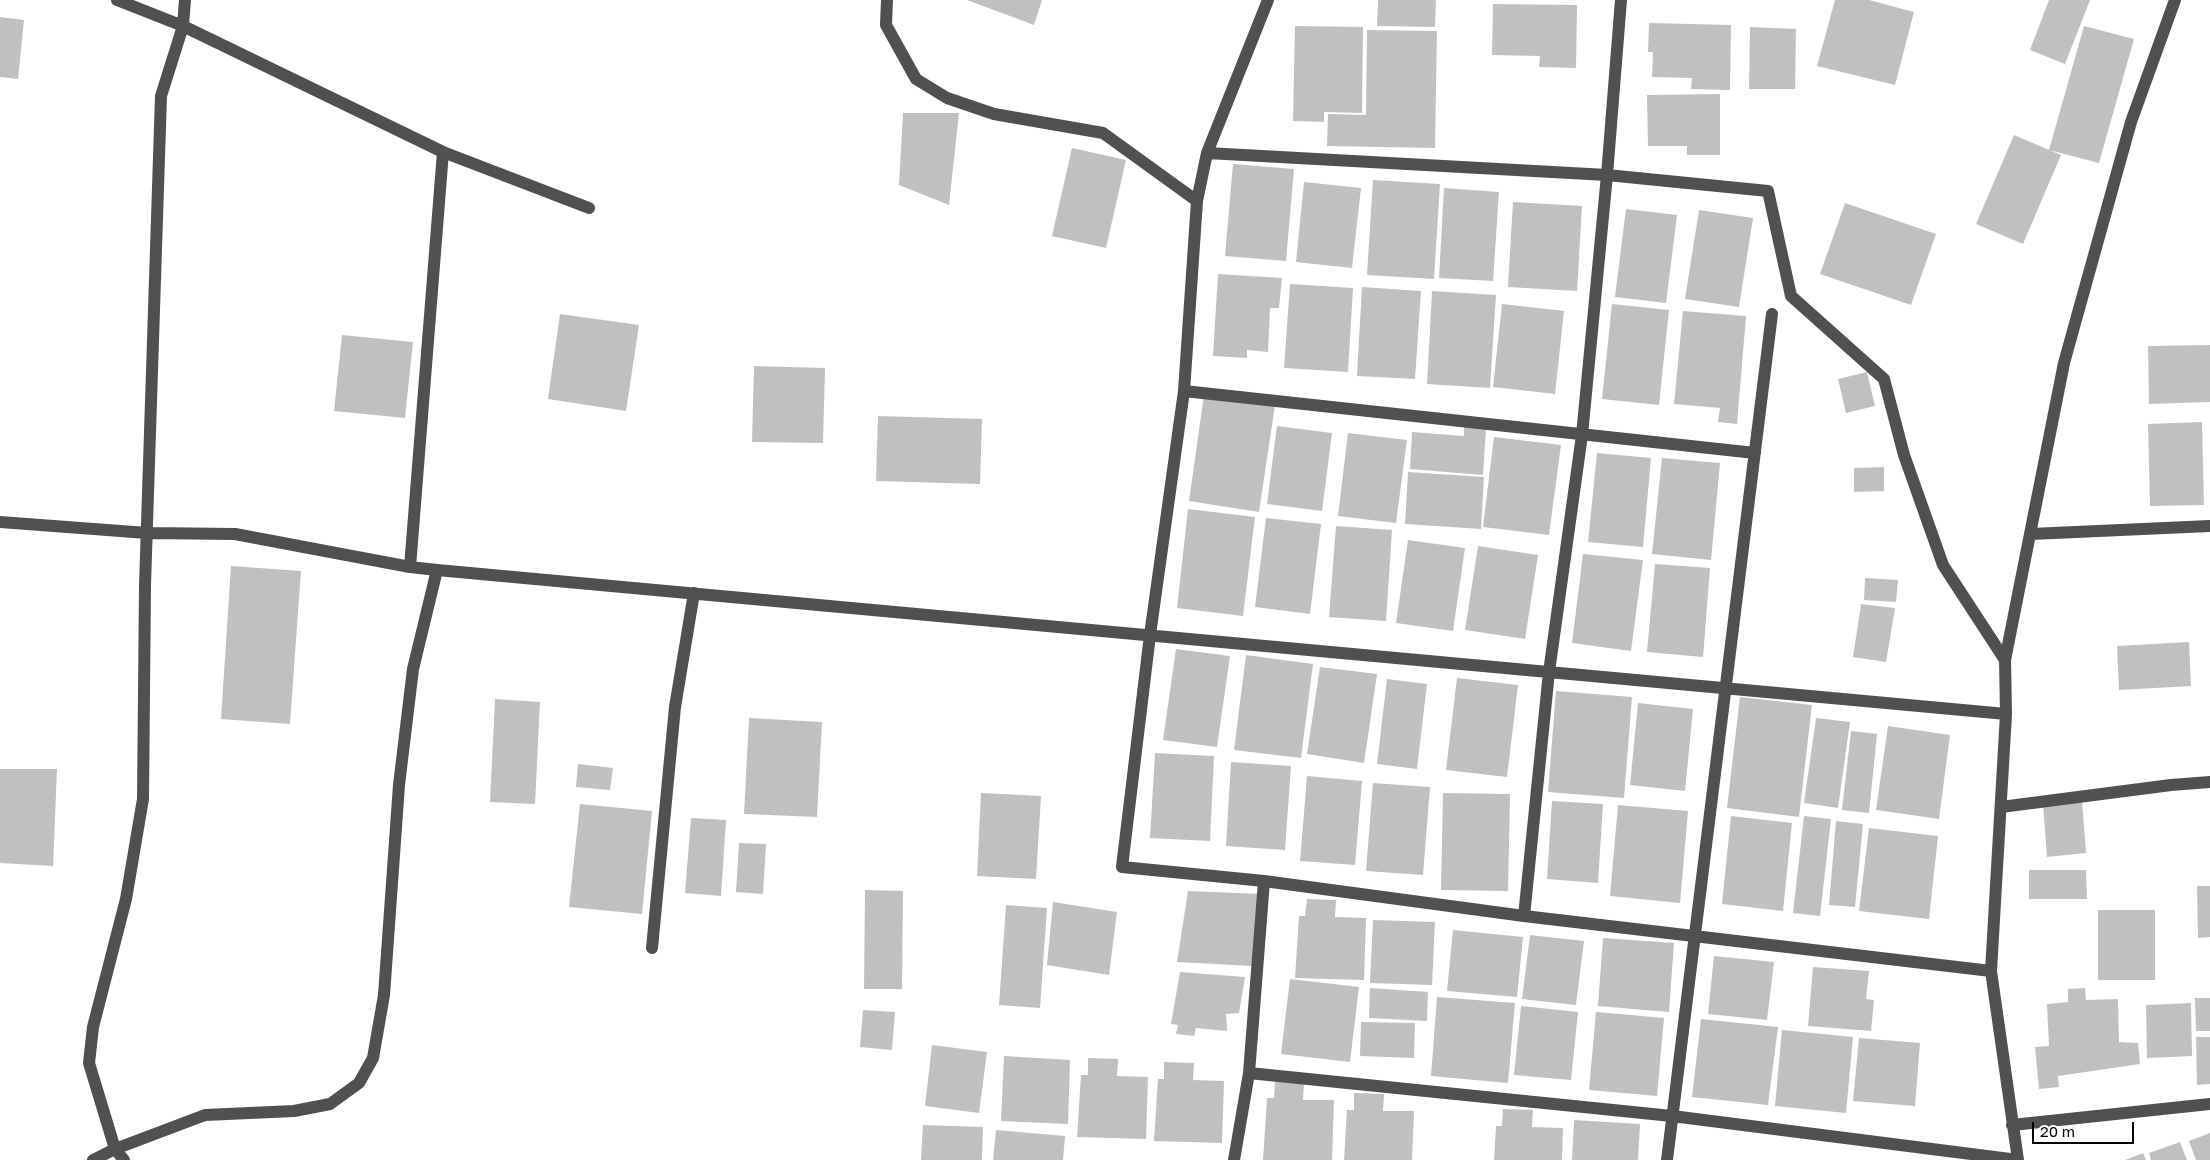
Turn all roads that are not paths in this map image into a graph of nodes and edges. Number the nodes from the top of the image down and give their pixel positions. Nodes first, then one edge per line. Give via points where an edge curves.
1 (117, 0) edge
2 (185, 0) edge
3 (887, 0) edge
4 (1268, 0) edge
5 (1621, 0) edge
6 (2175, 0) edge
7 (183, 26) junction
8 (442, 152) junction
9 (1207, 154) junction
10 (1607, 175) junction
11 (1197, 201) junction
12 (589, 208) dead end
13 (1772, 314) dead end
14 (1184, 391) junction
15 (1582, 435) junction
16 (1755, 453) junction
17 (0, 522) edge
18 (2210, 526) edge
19 (147, 533) junction
20 (2031, 534) junction
21 (410, 567) junction
22 (437, 570) junction
23 (694, 593) junction
24 (1150, 635) junction
25 (2005, 660) junction
26 (1549, 672) junction
27 (1727, 688) junction
28 (2006, 714) junction
29 (2210, 782) edge
30 (2000, 807) junction
31 (1264, 881) junction
32 (1524, 916) junction
33 (1694, 936) junction
34 (652, 948) dead end
35 (1991, 971) junction
36 (1248, 1074) junction
37 (2210, 1104) edge
38 (1672, 1116) junction
39 (2012, 1125) junction
40 (115, 1149) junction
41 (93, 1160) edge
42 (124, 1160) edge
43 (1234, 1160) edge
44 (1667, 1160) edge
45 (2018, 1160) edge

1 - 7 street
2 - 7 street
3 - 11 street via 886,25 916,79 947,98 994,114 1104,133
4 - 9 street
5 - 10 street
6 - 20 street via 2131,122 2064,364
7 - 8 street
7 - 19 street via 161,96
8 - 12 street
8 - 21 street
9 - 10 street
9 - 11 street
10 - 15 street
10 - 25 street via 1768,191 1791,296 1884,379 1904,455 1943,565
11 - 14 street
13 - 16 street
14 - 15 street
14 - 24 street
15 - 16 street
15 - 26 street
16 - 27 street
17 - 19 street
18 - 20 street
19 - 21 street via 236,534
19 - 40 street via 143,799 126,899 93,1027 89,1063
20 - 25 street
21 - 22 street
22 - 23 street
22 - 40 street via 413,669 399,785 384,994 373,1058 359,1082 330,1104 294,1111 205,1115
23 - 24 street
23 - 34 street via 675,707
24 - 26 street
24 - 31 street via 1122,867
25 - 28 street
26 - 27 street
26 - 32 street
27 - 28 street
27 - 33 street
28 - 30 street
29 - 30 street
30 - 35 street
31 - 32 street
31 - 36 street
32 - 33 street
33 - 35 street
33 - 38 street
35 - 39 street
36 - 38 street
36 - 43 street
37 - 39 street
38 - 44 street
38 - 45 street
39 - 45 street
40 - 41 street
40 - 42 street

